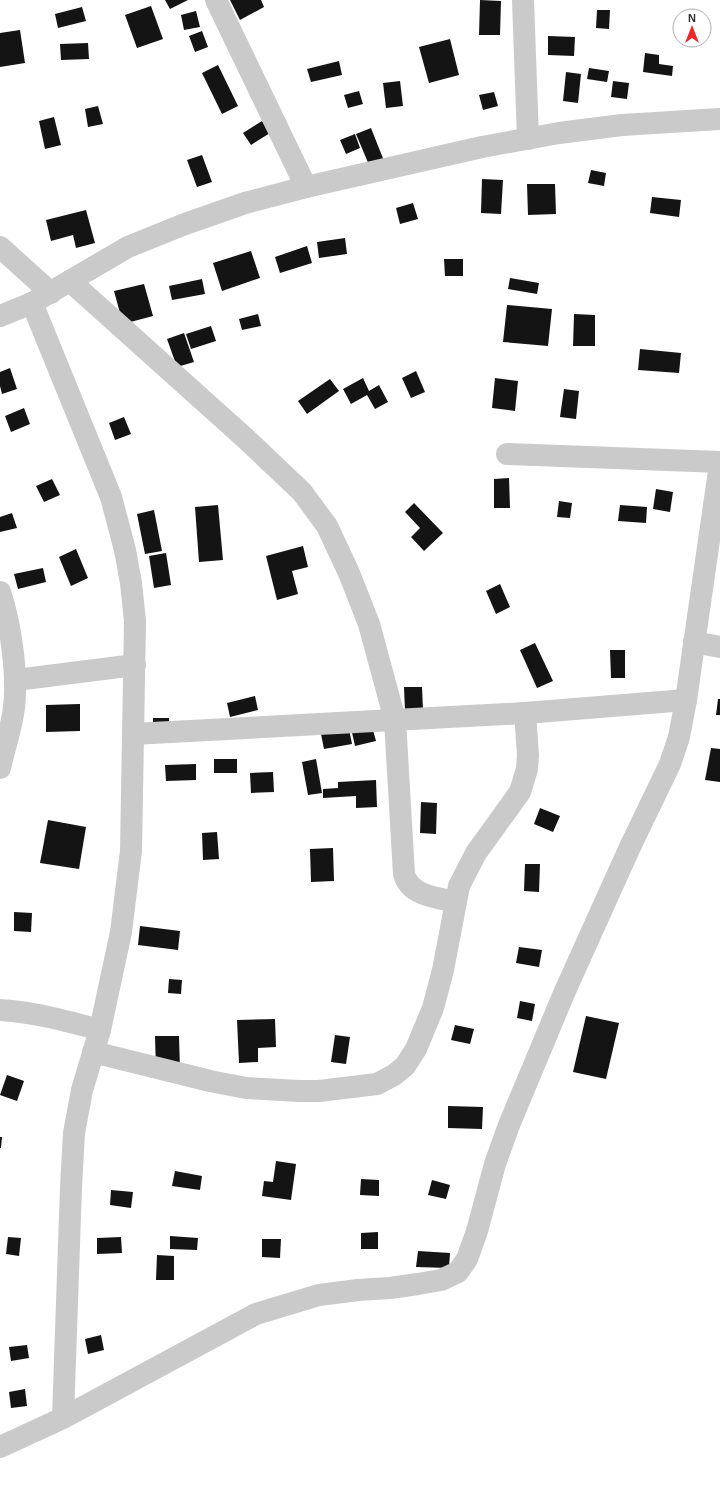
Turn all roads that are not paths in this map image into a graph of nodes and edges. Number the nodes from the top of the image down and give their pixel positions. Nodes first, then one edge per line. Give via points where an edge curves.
1 (216, 0) edge
2 (523, 0) edge
3 (720, 119) edge
4 (528, 139) junction
5 (306, 187) junction
6 (0, 247) edge
7 (70, 281) junction
8 (51, 293) junction
9 (32, 303) junction
10 (0, 316) edge
11 (507, 454) dead end
12 (720, 463) edge
13 (0, 592) edge
14 (694, 642) junction
15 (720, 647) edge
16 (134, 665) junction
17 (16, 680) junction
18 (686, 700) junction
19 (525, 713) junction
20 (395, 720) junction
21 (133, 734) junction
22 (0, 768) edge
23 (455, 902) junction
24 (0, 1010) edge
25 (100, 1030) junction
26 (93, 1052) junction
27 (63, 1418) junction
28 (0, 1447) edge

1 - 5 street
2 - 4 street
3 - 4 street via 622,125
4 - 5 street
5 - 7 street via 245,203 178,227 128,247
6 - 8 street
7 - 8 street
7 - 20 street via 302,492 327,526 349,574 369,624
8 - 9 street
9 - 10 street
9 - 16 street via 111,497 131,583 135,621
11 - 12 street
12 - 14 street
13 - 17 street
14 - 15 street
14 - 18 street
16 - 17 street
16 - 21 street
17 - 22 street via 13,714
18 - 19 street
18 - 27 street via 679,737 670,764 568,984 508,1125 472,1245 467,1259 458,1272 441,1280 418,1284 319,1295 256,1314
19 - 20 street
19 - 23 street via 528,755 523,785 513,803 476,853 459,886
20 - 21 street
20 - 23 street via 406,881 410,887 424,894
21 - 25 street via 130,858 121,932
23 - 26 street via 443,970 433,1008 416,1049 405,1066 377,1084 319,1091 246,1088 210,1082
24 - 25 street via 46,1016
25 - 26 street
26 - 27 street via 82,1090 74,1134
27 - 28 street

